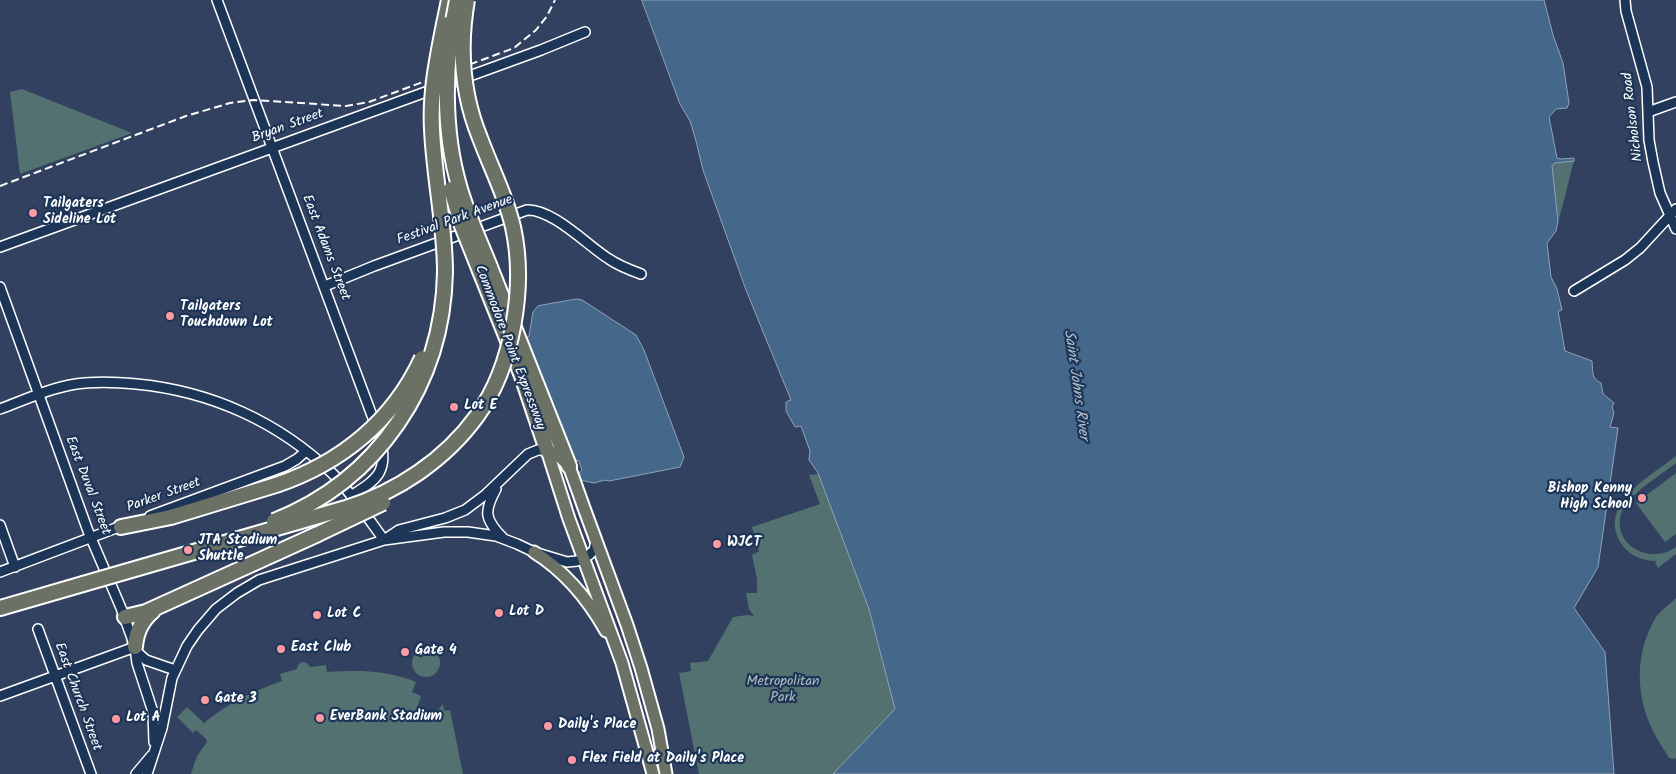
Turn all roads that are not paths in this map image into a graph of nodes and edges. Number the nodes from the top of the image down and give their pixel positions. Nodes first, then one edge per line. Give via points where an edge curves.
1 (217, 0) edge
2 (449, 0) edge
3 (457, 0) edge
4 (468, 0) edge
5 (1625, 0) edge
6 (444, 24) junction
7 (584, 32) dead end
8 (1676, 102) edge
9 (1648, 112) junction
10 (273, 148) junction
11 (1673, 213) edge
12 (1676, 229) edge
13 (0, 247) edge
14 (485, 269) junction
15 (445, 273) junction
16 (641, 274) dead end
17 (325, 286) junction
18 (0, 287) edge
19 (1574, 290) dead end
20 (38, 395) junction
21 (0, 409) edge
22 (478, 414) junction
23 (547, 450) junction
24 (306, 451) junction
25 (569, 466) junction
26 (500, 482) junction
27 (352, 496) junction
28 (0, 525) edge
29 (121, 527) junction
30 (91, 538) junction
31 (504, 539) junction
32 (384, 540) junction
33 (596, 541) junction
34 (534, 552) junction
35 (584, 558) junction
36 (15, 567) junction
37 (0, 572) edge
38 (82, 581) junction
39 (0, 601) edge
40 (160, 606) junction
41 (0, 608) edge
42 (124, 617) junction
43 (38, 629) dead end
44 (135, 647) junction
45 (622, 663) junction
46 (175, 670) junction
47 (55, 676) junction
48 (0, 696) edge
49 (154, 753) junction
50 (91, 774) edge
51 (136, 774) edge
52 (147, 774) edge
53 (653, 774) edge
54 (666, 774) edge

1 - 10 street, East Adams Street
2 - 6 highway
3 - 14 highway, Commodore Point Expressway, bridge via 448,68 450,138 462,196
4 - 22 highway, bridge via 463,43 467,94 509,213 518,276 510,339 497,377
5 - 9 street, Nicholson Road via 1644,72
6 - 14 highway, Commodore Point Expressway, bridge via 439,82 444,152 458,213
6 - 15 highway, bridge via 434,77 432,111
7 - 10 street, Bryan Street
8 - 9 street
9 - 11 street, Nicholson Road via 1649,140 1660,193
10 - 13 street, Bryan Street
10 - 17 street, East Adams Street
11 - 12 street, Nicholson Road
11 - 19 street via 1625,260
14 - 23 highway, Commodore Point Expressway
14 - 25 highway, Commodore Point Expressway
15 - 29 highway, bridge via 428,344 413,377 370,431 343,453 276,485 178,515
15 - 38 highway, bridge via 440,324 422,381 392,432 351,475 320,498 271,522
16 - 17 street, Festival Park Avenue via 609,260 579,235 540,212 527,210
17 - 27 street, East Adams Street via 377,428 384,456 377,478
18 - 20 street, East Duval Street
20 - 21 street
20 - 24 street via 75,384 100,382 150,385 191,393 251,415
20 - 30 street, East Duval Street
22 - 38 highway, bridge via 460,436 429,464 376,497
22 - 40 highway, bridge via 456,448 419,483 389,501
23 - 25 main road
23 - 26 street via 531,452
23 - 35 main road, Commodore Point Expressway
24 - 27 street
24 - 29 street, Parker Street via 285,466
25 - 33 main road, Commodore Point Expressway
26 - 31 street via 489,502 487,514 491,525
26 - 32 street via 459,513 400,530
27 - 32 street
28 - 36 street
29 - 30 street, Parker Street
30 - 36 street, Parker Street
30 - 42 street, East Duval Street
31 - 32 street via 456,531
31 - 34 street
32 - 46 street via 266,577 237,592 198,630
33 - 35 street via 593,552
33 - 54 main road, Commodore Point Expressway via 627,625 653,711
34 - 35 street via 567,562
34 - 45 main road via 567,578 584,597 599,618
35 - 45 main road, Commodore Point Expressway
36 - 37 street, Parker Street
38 - 39 highway
38 - 41 highway
40 - 42 highway
40 - 44 highway via 141,624
42 - 44 street, East Duval Street
43 - 47 street, East Church Street
44 - 46 street, East Duval Street via 146,660
44 - 47 street
44 - 49 street via 154,720
45 - 53 main road
46 - 49 street
47 - 48 street
47 - 50 street, East Church Street
49 - 51 street
49 - 52 street

